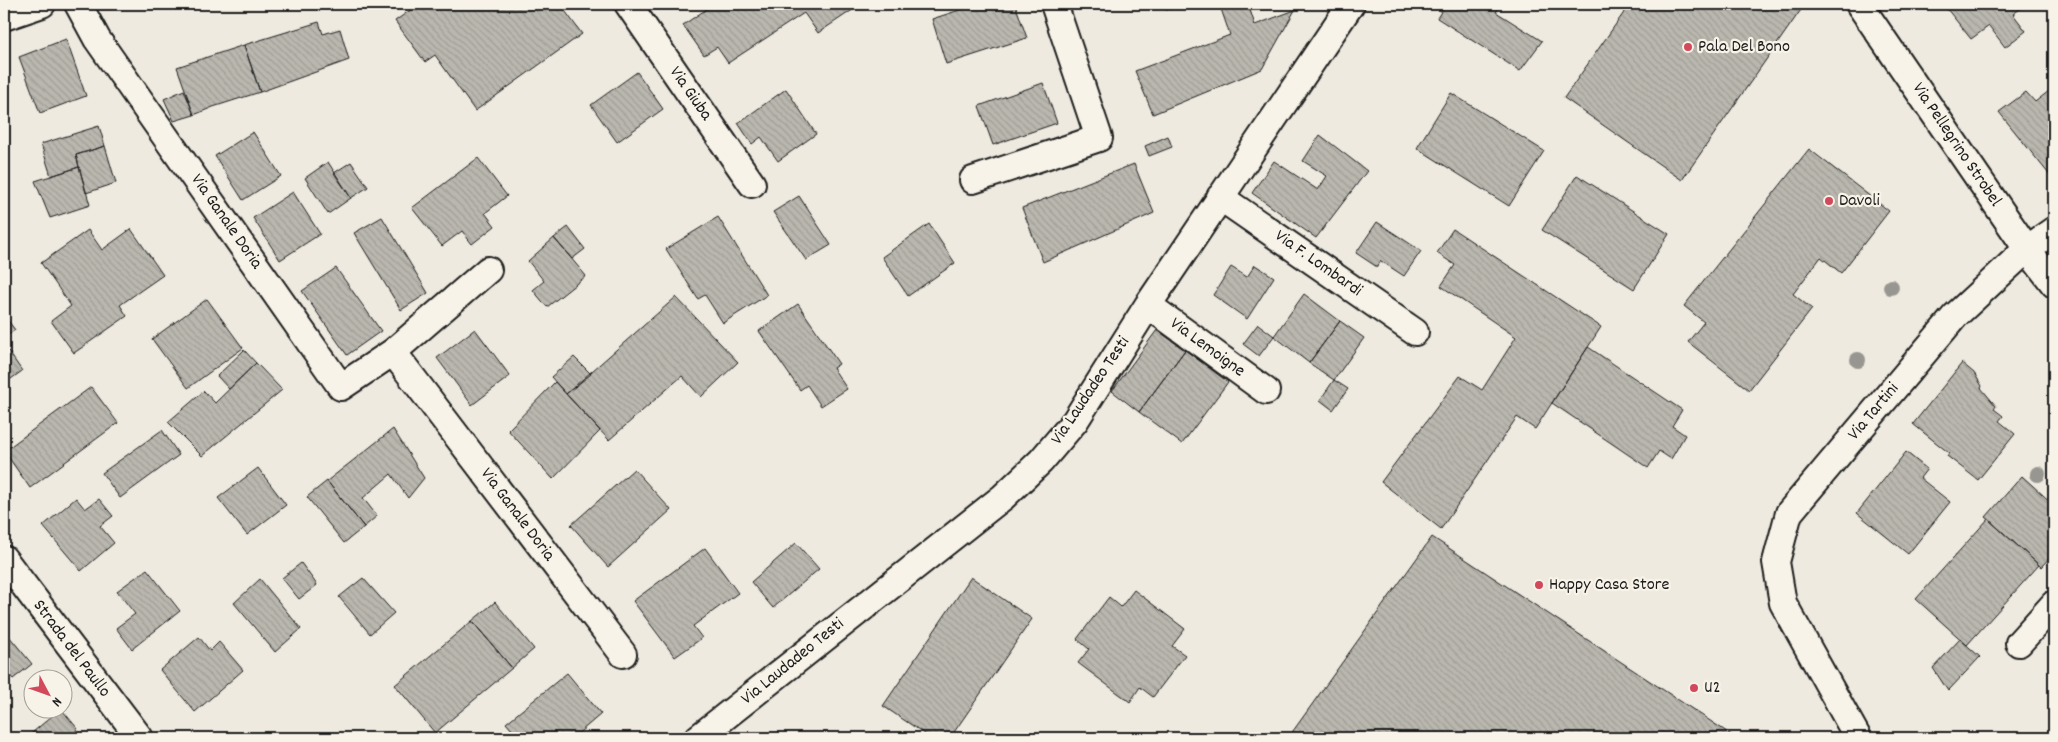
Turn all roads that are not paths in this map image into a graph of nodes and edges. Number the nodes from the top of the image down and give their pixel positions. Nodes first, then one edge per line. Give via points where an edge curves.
1 (42, 4) edge
2 (78, 4) edge
3 (628, 4) edge
4 (1054, 4) edge
5 (1351, 4) edge
6 (1859, 4) edge
7 (4, 17) edge
8 (973, 180) dead end
9 (752, 184) dead end
10 (1220, 197) junction
11 (2054, 230) edge
12 (2027, 249) junction
13 (488, 270) dead end
14 (2054, 284) edge
15 (1148, 305) junction
16 (1415, 332) dead end
17 (393, 352) junction
18 (1266, 391) dead end
19 (4, 559) edge
20 (2054, 604) edge
21 (2019, 643) dead end
22 (623, 654) dead end
23 (140, 738) edge
24 (698, 738) edge
25 (1858, 738) edge

1 - 7 street
2 - 17 street, Via Ganale Doria via 97,39 341,387
3 - 9 street, Via Giuba
4 - 8 street via 1099,138
5 - 10 street, Via Laudadeo Testi
6 - 12 street, Via Pellegrino Strobel
10 - 15 street, Via Laudadeo Testi
10 - 16 street, Via F. Lombardi
11 - 12 street, Via Tartini
12 - 14 street, Via Pellegrino Strobel
12 - 25 street, Via Tartini via 1955,316 1790,513 1776,562 1783,603
13 - 17 street, Via Ganale Doria
15 - 18 street, Via Lemoigne
15 - 24 street, Via Laudadeo Testi via 1075,421 1023,480
17 - 22 street, Via Ganale Doria
19 - 23 street, Strada del Paullo
20 - 21 street

